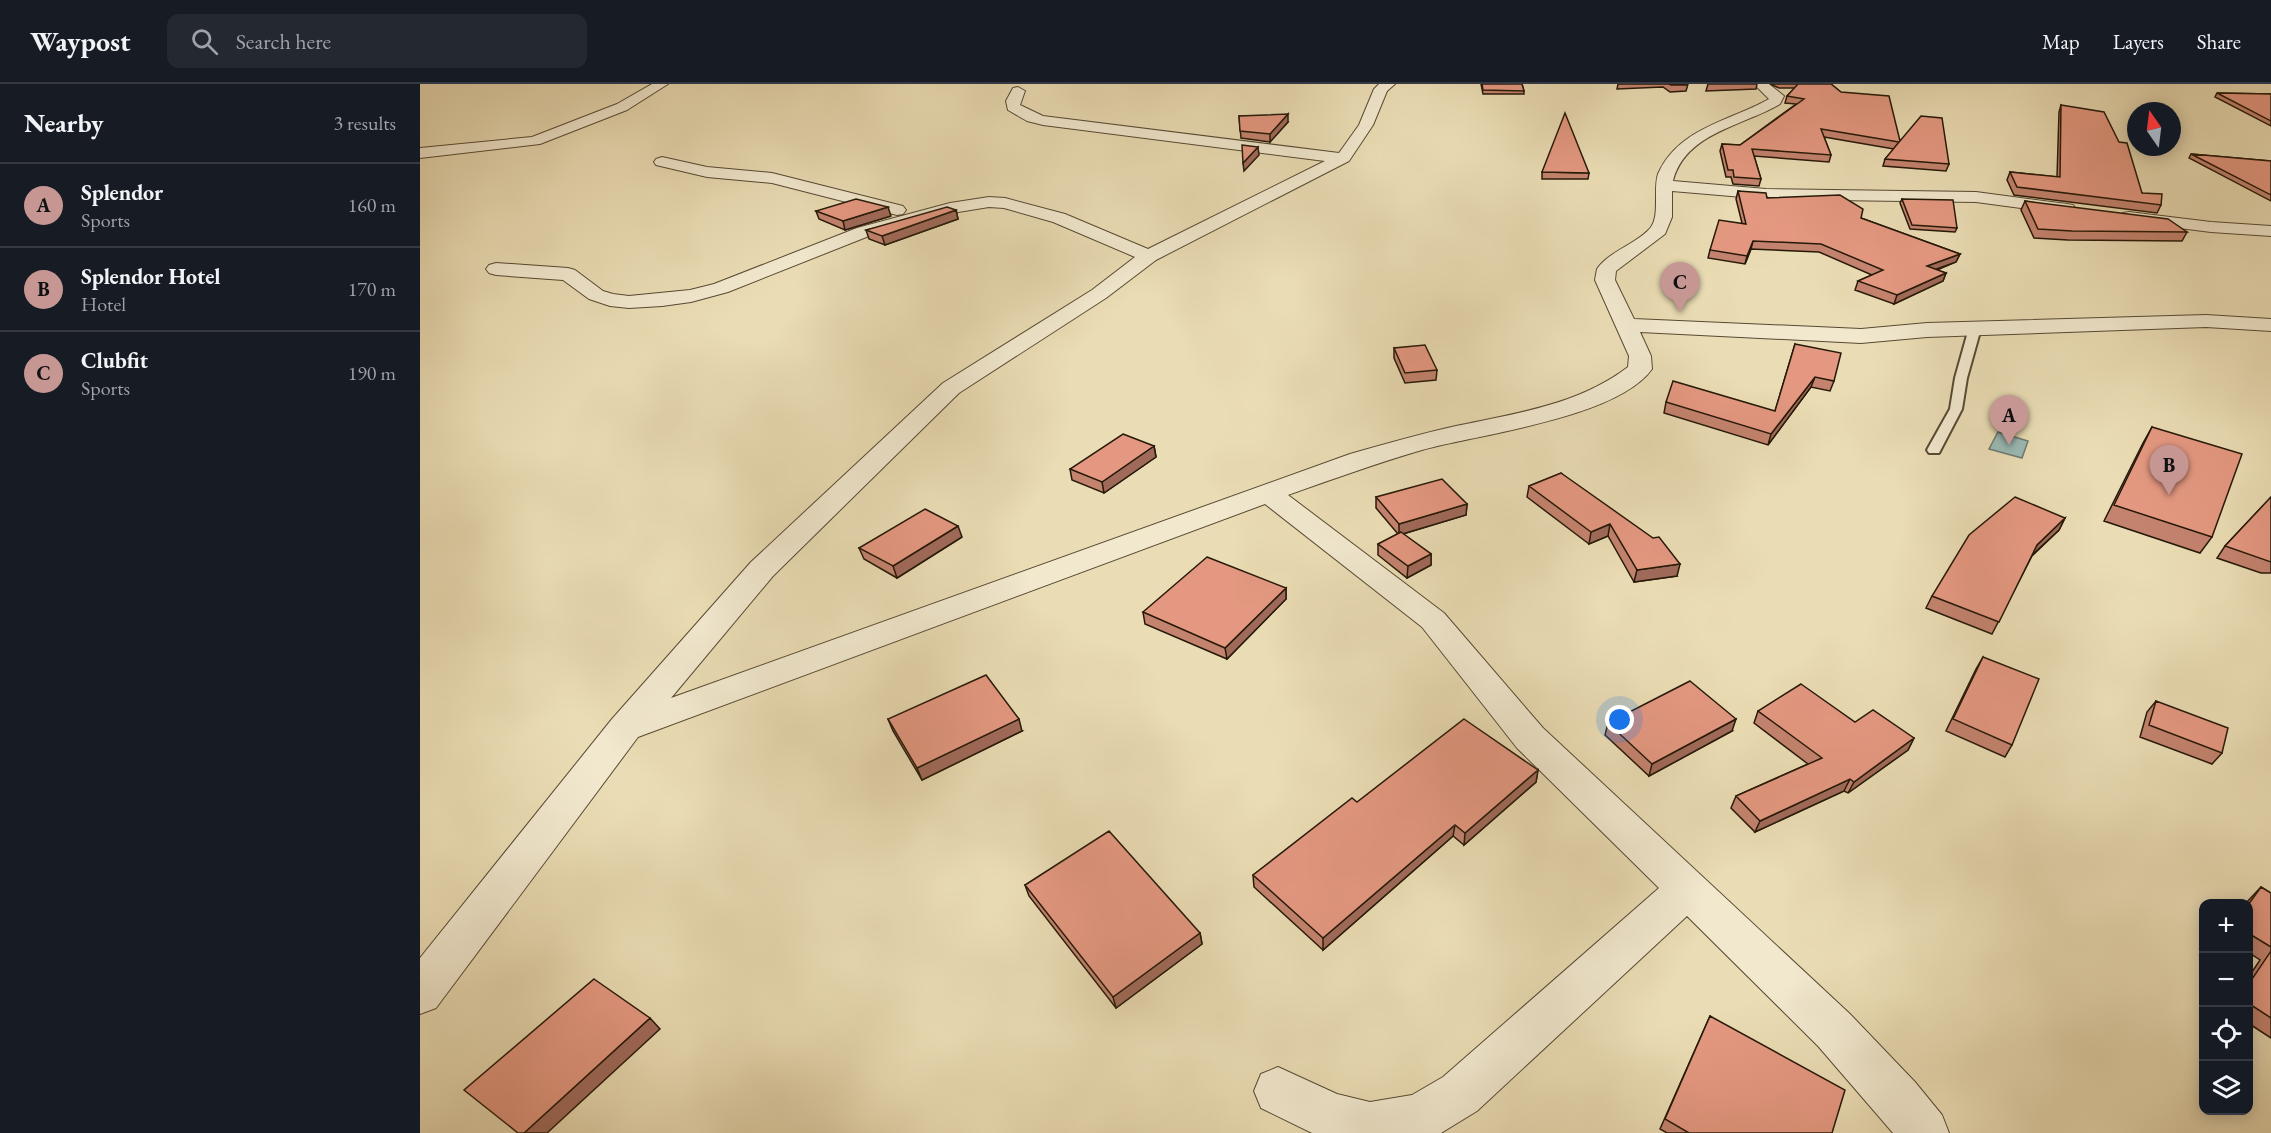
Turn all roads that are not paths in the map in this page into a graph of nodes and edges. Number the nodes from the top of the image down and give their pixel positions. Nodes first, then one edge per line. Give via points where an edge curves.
1 (661, 84) edge
2 (1388, 84) edge
3 (1761, 84) edge
4 (1018, 91) dead end
5 (420, 153) edge
6 (1343, 158) junction
7 (662, 162) dead end
8 (1662, 185) junction
9 (2083, 211) edge
10 (2106, 214) edge
11 (921, 216) junction
12 (2271, 231) edge
13 (1149, 256) junction
14 (496, 269) dead end
15 (1626, 325) junction
16 (2271, 325) edge
17 (1975, 328) junction
18 (1934, 450) dead end
19 (1269, 494) junction
20 (625, 728) junction
21 (1688, 888) junction
22 (420, 993) edge
23 (1278, 1091) dead end
24 (1924, 1133) edge

1 - 5 street via 622,107 535,141
2 - 6 street via 1381,89 1366,124
3 - 8 street via 1777,96 1775,101 1694,138 1668,169
4 - 6 street via 1014,107 1022,114 1050,122
6 - 13 street
7 - 11 street via 707,172 772,178
8 - 9 street via 1766,194 1976,197
8 - 15 street via 1664,221 1659,230 1607,270 1605,280
10 - 12 street
11 - 13 street via 973,204 1005,203 1059,218
11 - 14 street via 863,232 721,288 662,300 609,300 568,274
13 - 20 street via 1099,294 951,388 762,569
15 - 17 street via 1851,336
15 - 19 street via 1640,356 1640,369 1626,382 1553,412 1424,441 1359,460
16 - 17 street via 2206,321
17 - 18 lane via 1956,409
19 - 20 street
19 - 21 street via 1433,620 1530,738
20 - 22 street
21 - 23 street via 1460,1094 1419,1118 1370,1127 1332,1117
21 - 24 street via 1834,1030

